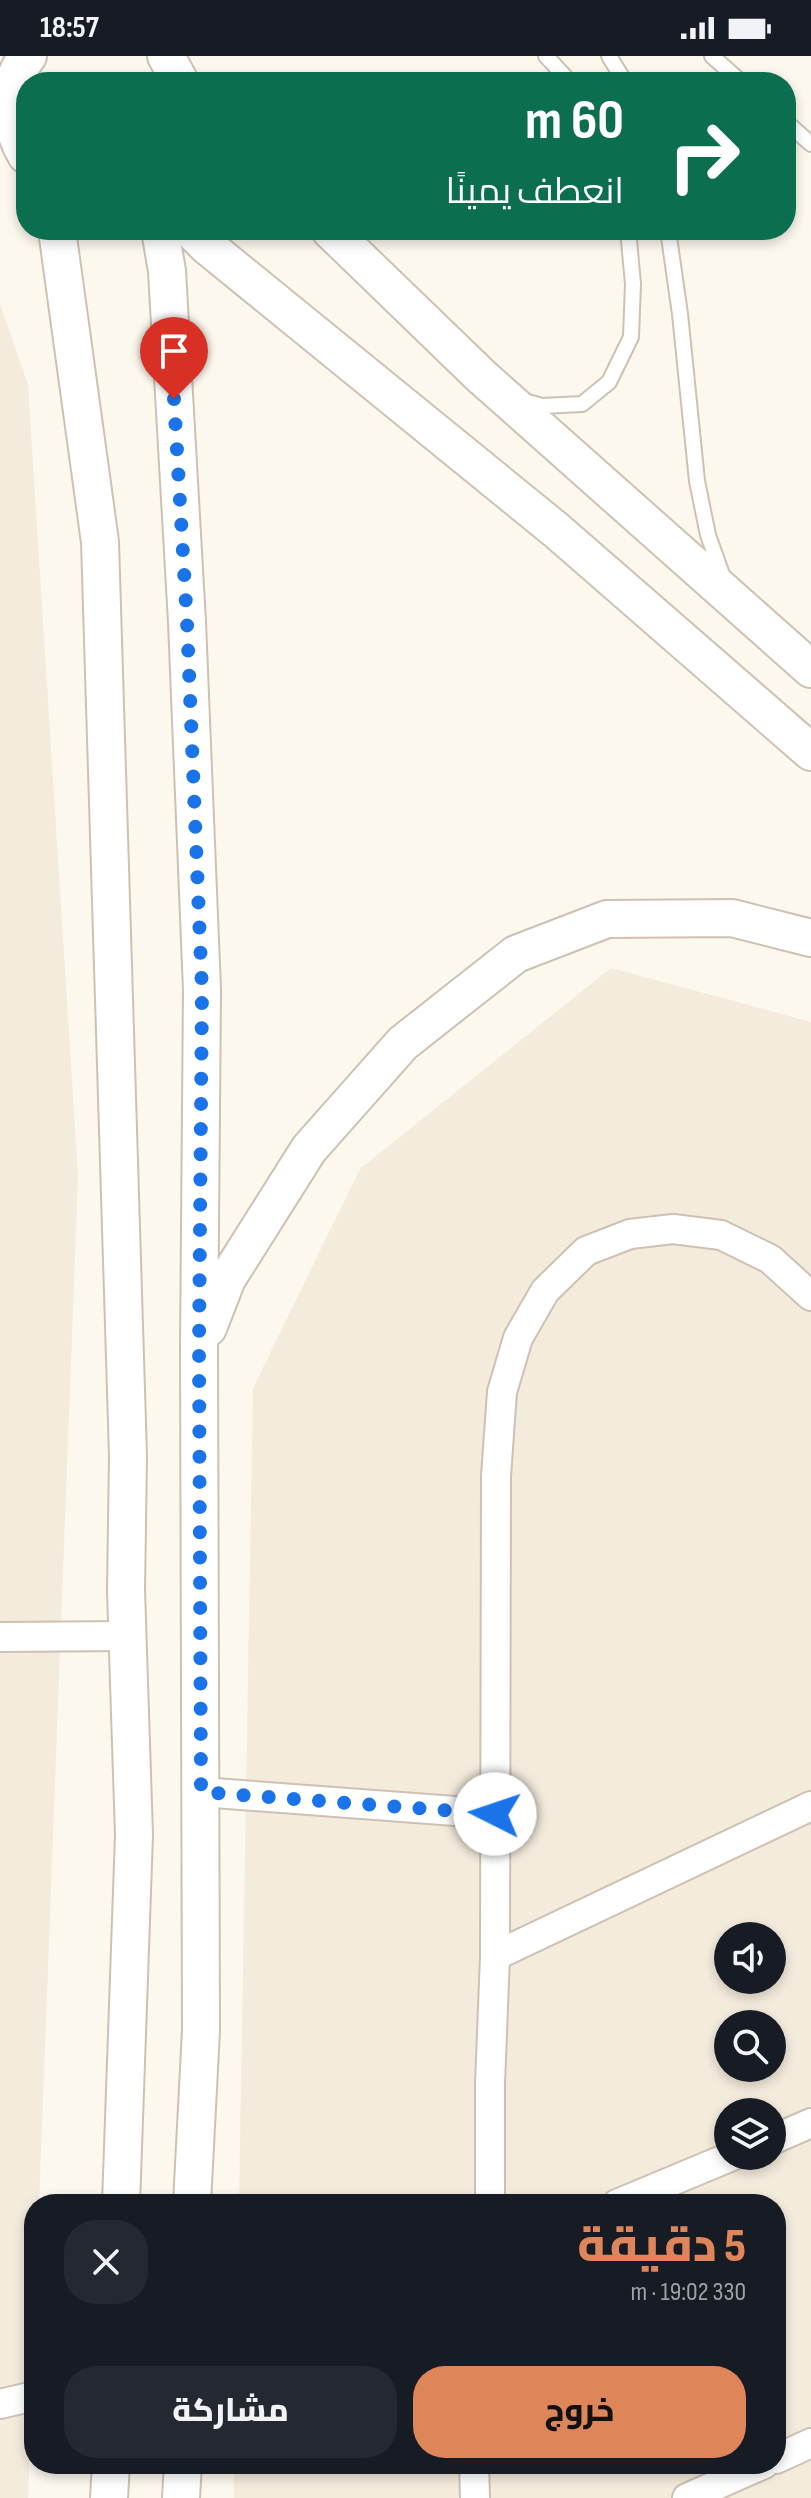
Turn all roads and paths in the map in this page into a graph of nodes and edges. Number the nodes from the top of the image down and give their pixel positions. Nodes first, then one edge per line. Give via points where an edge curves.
1 (546, 56) edge
2 (712, 56) edge
3 (14, 72) edge
4 (561, 72) edge
5 (730, 72) edge
6 (16, 134) edge
7 (58, 240) edge
8 (162, 240) edge
9 (201, 240) edge
10 (340, 240) edge
11 (629, 240) edge
12 (669, 240) edge
13 (504, 396) junction
14 (729, 595) junction
15 (811, 669) edge
16 (811, 752) edge
17 (811, 938) edge
18 (811, 1296) edge
19 (199, 1348) junction
20 (128, 1636) junction
21 (0, 1637) edge
22 (201, 1792) junction
23 (811, 1806) edge
24 (495, 1814) junction
25 (495, 1956) junction
26 (811, 2123) edge
27 (786, 2134) edge
28 (714, 2164) edge
29 (121, 2194) edge
30 (193, 2194) edge
31 (490, 2194) edge
32 (641, 2194) edge
33 (24, 2398) edge
34 (0, 2404) edge
35 (811, 2443) edge
36 (786, 2454) edge
37 (110, 2474) edge
38 (182, 2474) edge
39 (474, 2474) edge
40 (741, 2474) edge
41 (109, 2498) edge
42 (181, 2498) edge
43 (475, 2498) edge
44 (687, 2498) edge

1 - 4 lane
2 - 5 lane
3 - 6 street via 11,112
7 - 20 street via 100,542 128,1456
8 - 19 street via 187,622 202,990
9 - 16 street via 556,530
10 - 13 street
11 - 13 lane via 631,337 609,382 582,404 542,406
12 - 14 lane via 697,481 708,535
13 - 14 street
14 - 15 street
17 - 19 street via 732,918 607,919 516,954 403,1043 309,1149 227,1279
18 - 24 street via 770,1259 721,1235 673,1229 630,1234 586,1251 545,1291 518,1338 502,1392 496,1476
19 - 22 street
20 - 21 street
20 - 29 street via 134,1835
22 - 24 street
22 - 30 street via 201,2030
23 - 25 street
24 - 25 street
25 - 31 street
26 - 27 street
28 - 32 street
33 - 34 street
35 - 36 street
37 - 41 street
38 - 42 street
39 - 43 street
40 - 44 street

